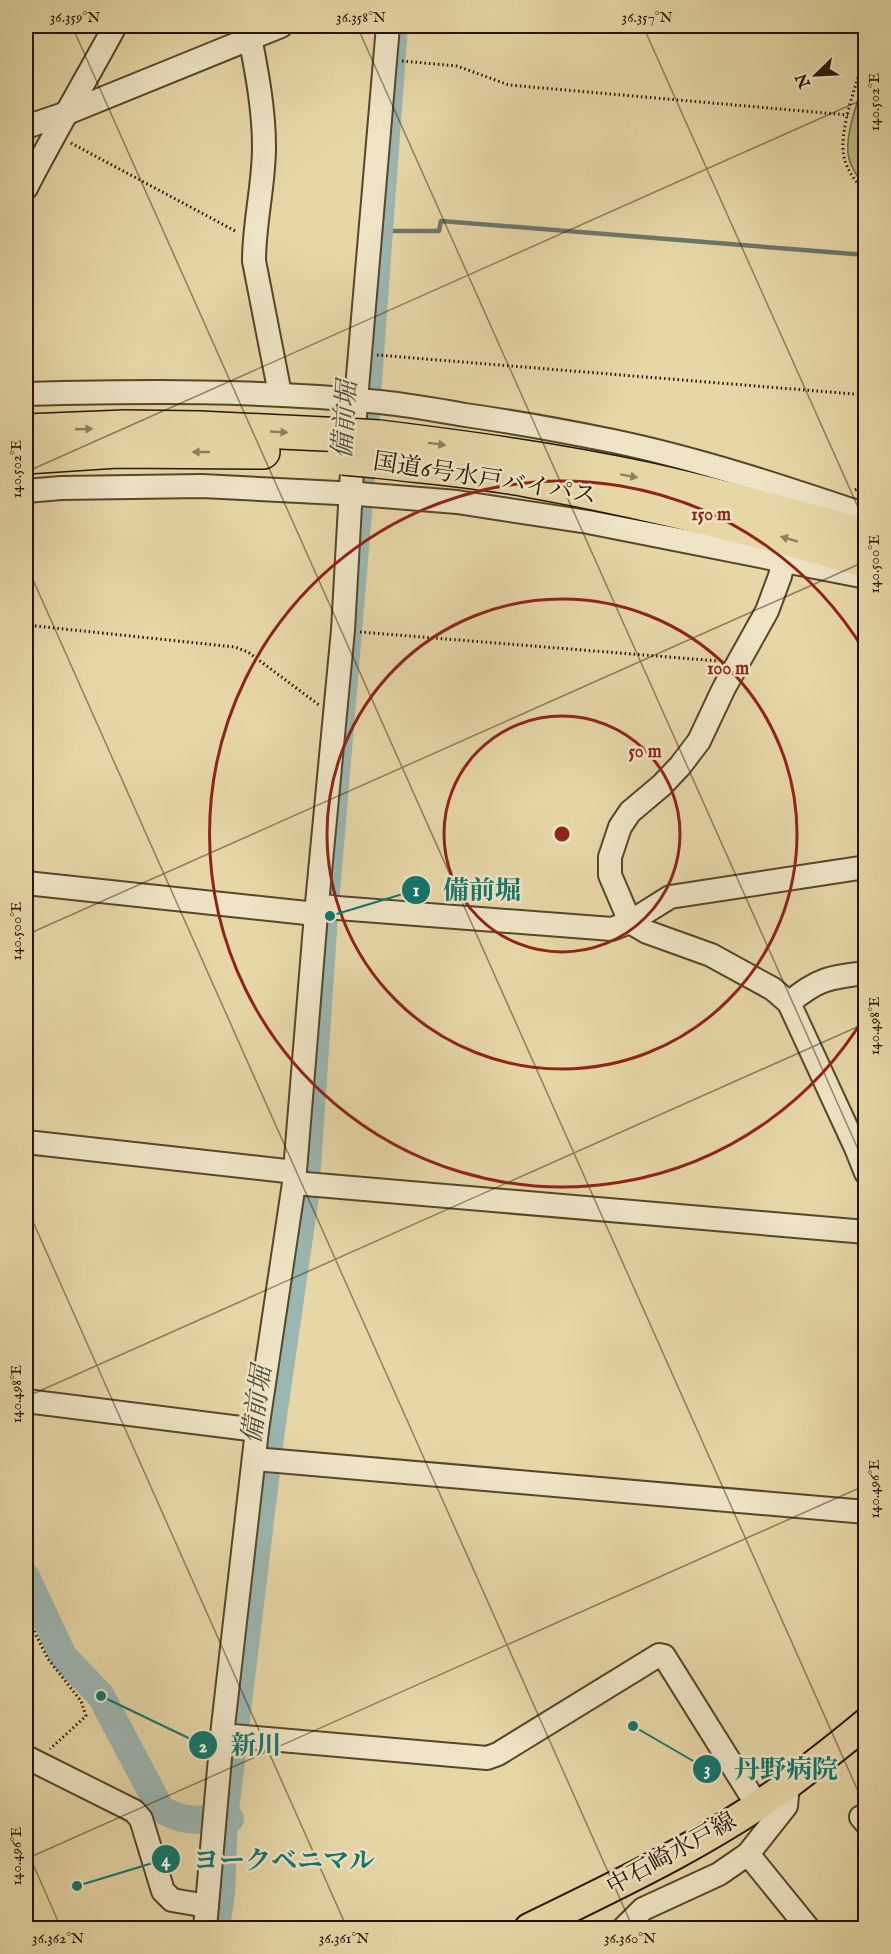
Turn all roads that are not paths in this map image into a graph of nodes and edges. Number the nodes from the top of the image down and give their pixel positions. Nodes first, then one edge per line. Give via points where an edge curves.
1 (115, 26) edge
2 (280, 26) edge
3 (388, 26) edge
4 (250, 38) junction
5 (67, 112) junction
6 (26, 127) edge
7 (26, 188) edge
8 (26, 394) edge
9 (280, 394) junction
10 (367, 401) junction
11 (26, 431) edge
12 (344, 446) junction
13 (378, 449) junction
14 (26, 457) edge
15 (26, 491) edge
16 (361, 494) junction
17 (866, 516) edge
18 (866, 536) edge
19 (866, 561) edge
20 (783, 562) junction
21 (866, 577) edge
22 (866, 867) edge
23 (26, 883) edge
24 (323, 908) junction
25 (630, 922) junction
26 (866, 974) edge
27 (789, 1003) junction
28 (26, 1142) edge
29 (866, 1173) edge
30 (302, 1181) junction
31 (866, 1232) edge
32 (26, 1401) edge
33 (257, 1430) junction
34 (265, 1460) junction
35 (866, 1512) edge
36 (866, 1724) edge
37 (234, 1736) junction
38 (29, 1764) edge
39 (788, 1784) junction
40 (757, 1805) junction
41 (748, 1854) junction
42 (207, 1906) junction
43 (625, 1928) edge
44 (205, 1929) edge
45 (529, 1929) edge
46 (808, 1929) edge

1 - 5 street
2 - 4 street
3 - 10 street
4 - 5 street
4 - 9 street via 264,146 254,241 255,269
5 - 6 street
5 - 7 street
8 - 9 street
9 - 10 street
10 - 16 street
10 - 17 street via 615,441 751,478
11 -> 12 highway, 国道6号水戸バイパス via 199,428
12 - 13 highway, 国道6号水戸バイパス, bridge
12 -> 14 highway, 国道6号水戸バイパス via 263,452 117,451
13 -> 18 highway, 国道6号水戸バイパス via 500,452 645,479
19 -> 13 highway, 国道6号水戸バイパス via 651,504
15 - 16 street via 202,486
16 - 20 street via 520,511
16 - 24 street via 334,717
20 - 21 street
20 - 25 street via 767,611 699,741 620,827 610,857 610,875
22 - 25 street via 670,897
23 - 24 street
24 - 25 street via 612,929
24 - 30 street
25 - 27 street via 711,955 773,989
26 - 27 street via 822,980
27 - 29 street
28 - 30 street
30 - 31 street
30 - 33 street
32 - 33 street
33 - 34 street
34 - 35 street
34 - 37 street
36 - 39 main road, 中石崎水戸線
37 - 40 street via 487,1758 659,1655 664,1656
37 - 42 street via 215,1810
38 - 42 street via 134,1811 141,1819 163,1891 172,1900
39 - 40 main road, 中石崎水戸線
39 - 41 street via 786,1806
40 - 45 main road, 中石崎水戸線 via 683,1849
41 - 43 street via 719,1874 643,1909
41 - 46 street
42 - 44 street

